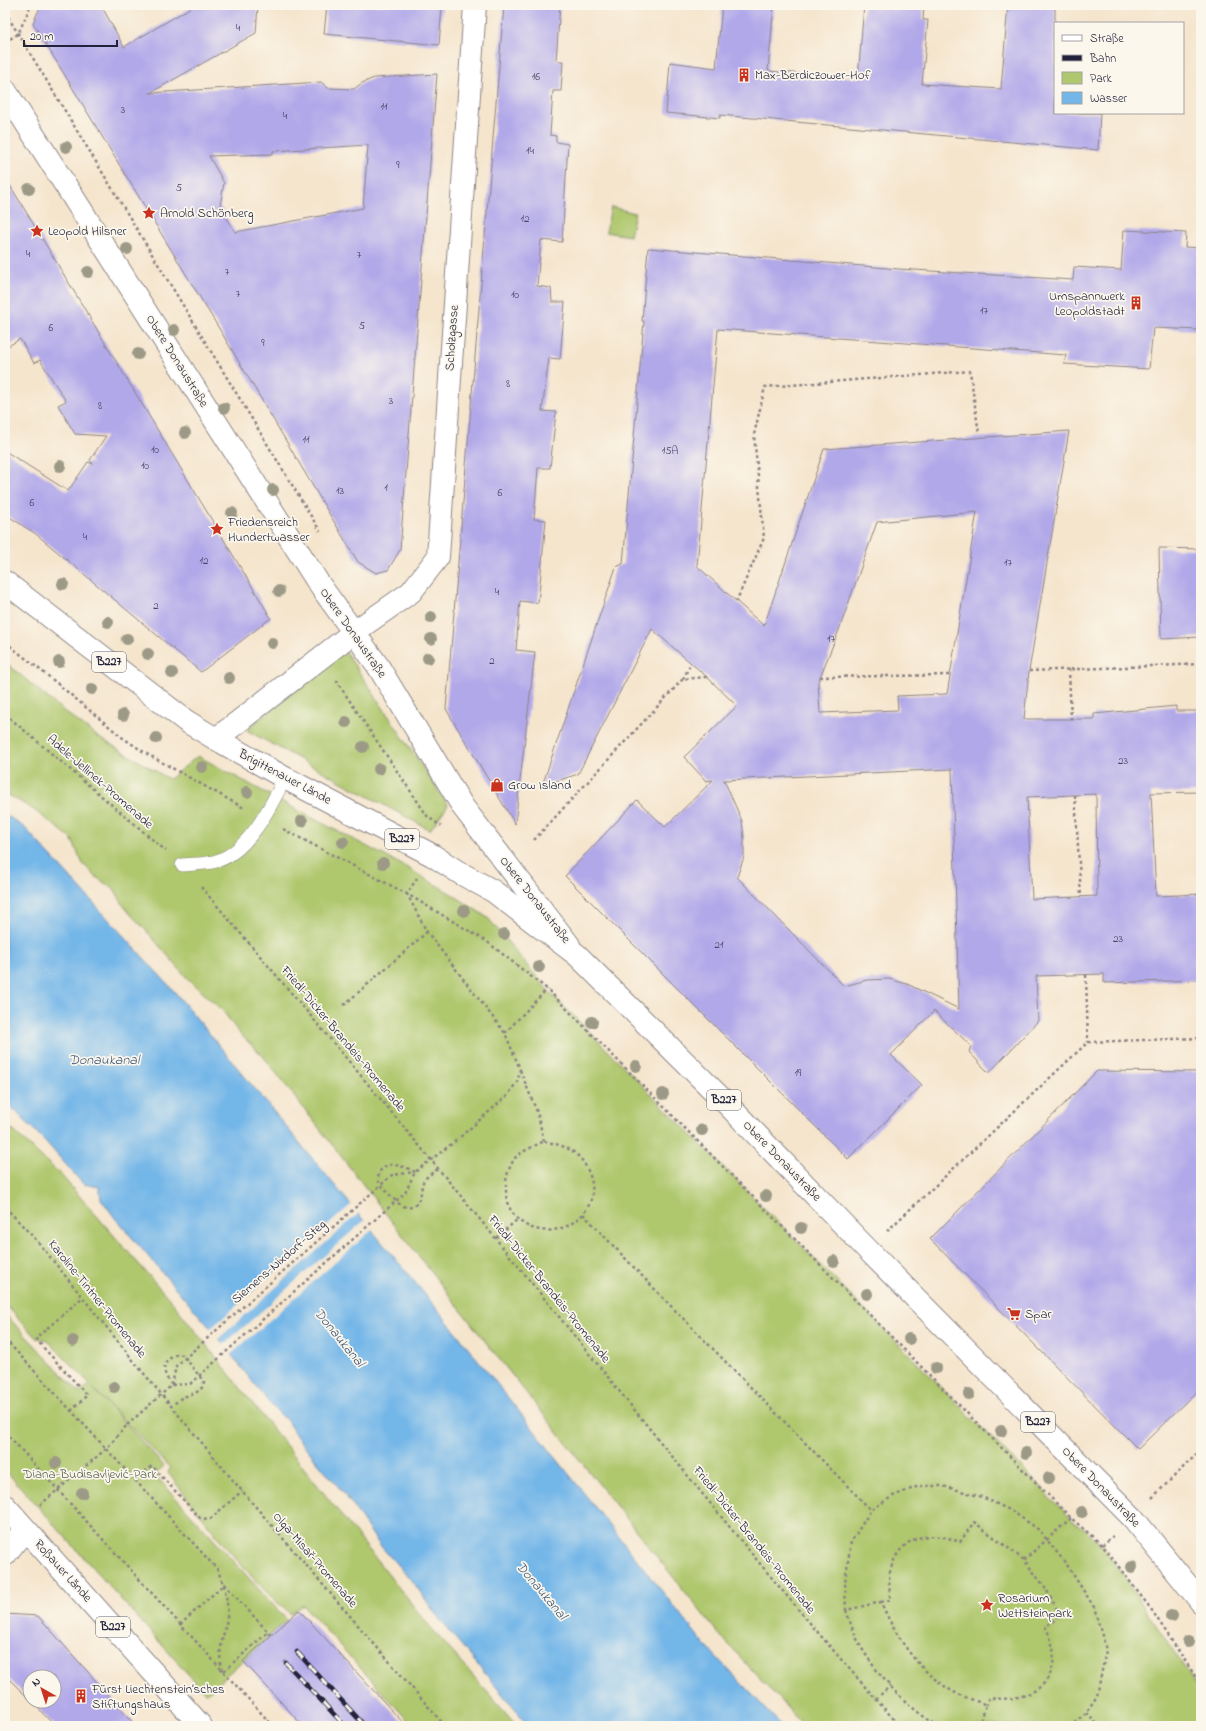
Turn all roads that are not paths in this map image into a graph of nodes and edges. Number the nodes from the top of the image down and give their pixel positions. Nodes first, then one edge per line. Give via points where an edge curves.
1 (475, 5) edge
2 (5, 90) edge
3 (5, 582) edge
4 (354, 632) junction
5 (216, 739) junction
6 (285, 778) junction
7 (182, 865) road end
8 (577, 955) junction
9 (5, 1506) edge
10 (25, 1529) junction
11 (5, 1555) edge
12 (1201, 1602) edge
13 (201, 1726) edge

1 - 4 main road, Scholzgasse via 438,557 411,592
2 - 4 main road, Obere Donaustraße via 318,584
3 - 5 main road, Brigittenauer Lände / B227 via 156,698
4 - 5 main road, Scholzgasse
4 - 8 main road, Obere Donaustraße via 378,666 463,807
5 - 6 main road, Brigittenauer Lände / B227
6 - 7 lane via 263,819 232,853 213,862
6 - 8 main road, Brigittenauer Lände / B227 via 432,855 493,891
8 - 12 main road, Obere Donaustraße / B227 via 725,1102 1133,1518
9 - 10 main road, Roßauer Lände / B227
10 - 11 main road
10 - 13 main road, Roßauer Lände / B227

